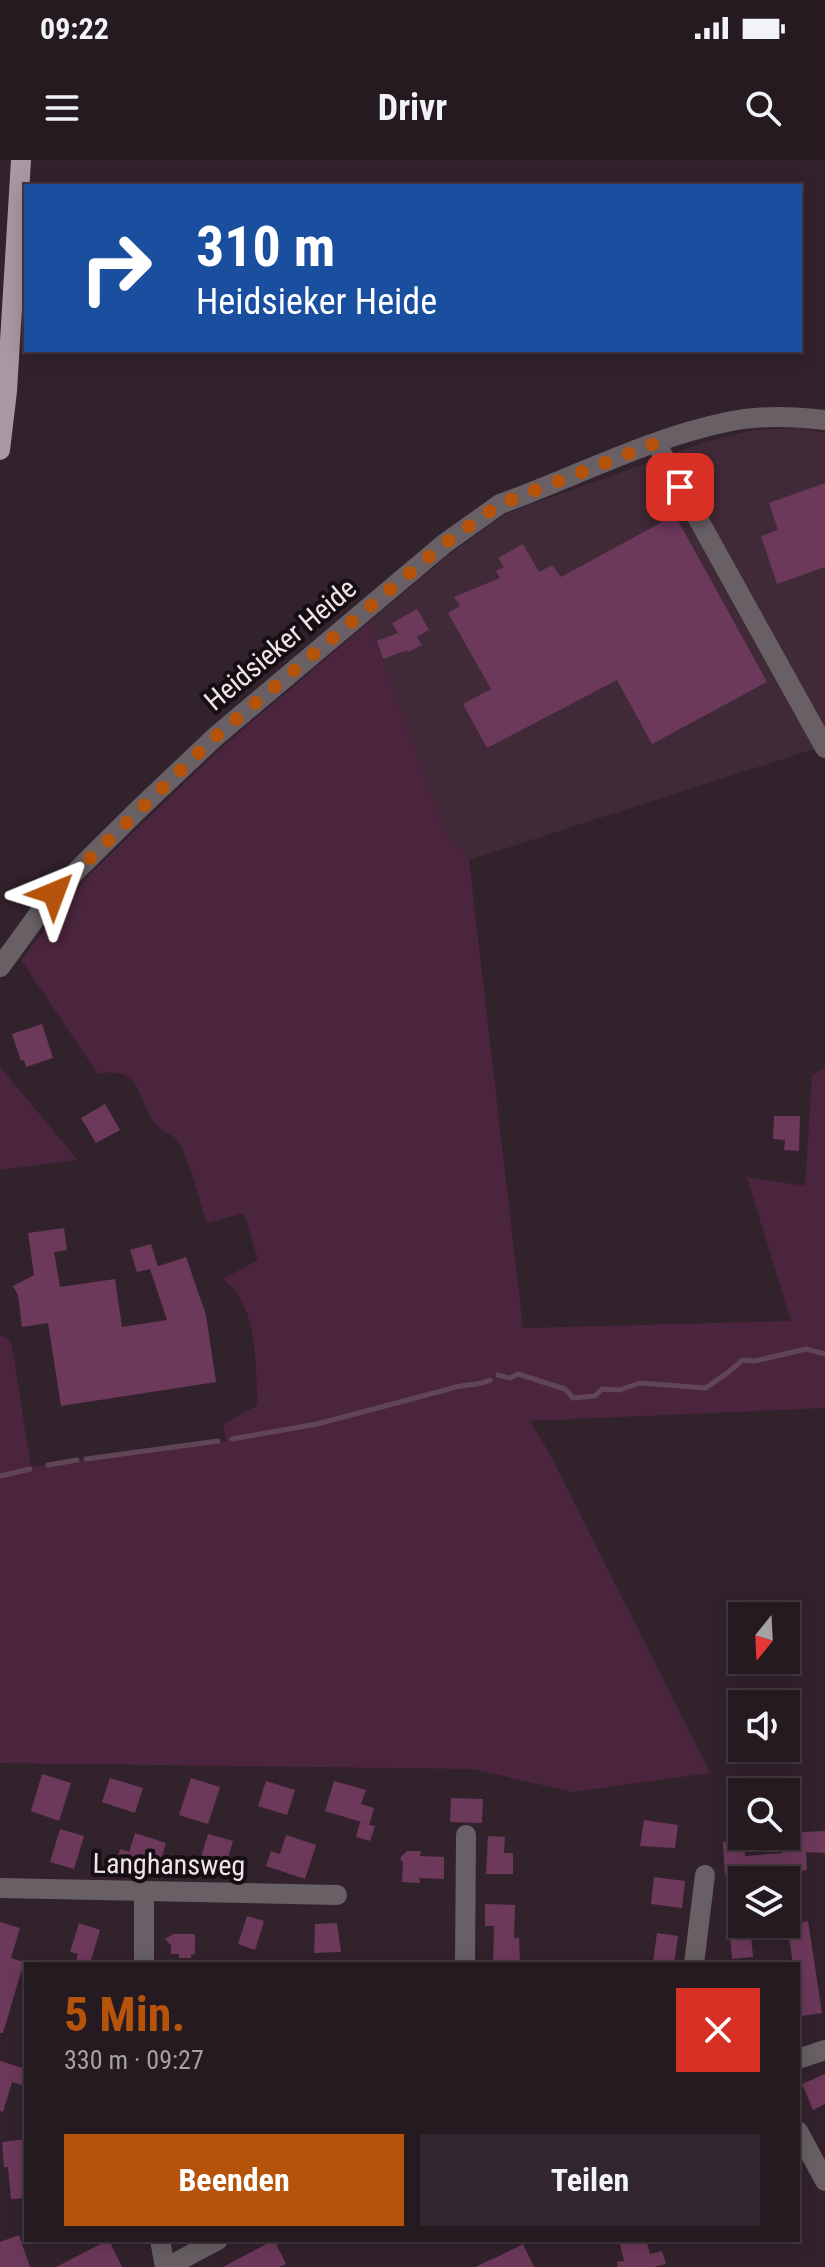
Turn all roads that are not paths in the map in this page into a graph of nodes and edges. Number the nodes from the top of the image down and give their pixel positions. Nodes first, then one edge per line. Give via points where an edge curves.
1 (21, 160) edge
2 (825, 420) edge
3 (656, 443) junction
4 (0, 450) edge
5 (825, 748) edge
6 (0, 967) edge
7 (466, 1835) dead end
8 (705, 1875) dead end
9 (0, 1888) edge
10 (144, 1893) junction
11 (337, 1895) dead end
12 (144, 1962) edge
13 (465, 1962) edge
14 (694, 1962) edge
15 (825, 2050) edge
16 (800, 2058) edge
17 (800, 2135) edge
18 (825, 2181) edge
19 (160, 2242) edge
20 (214, 2242) edge
21 (166, 2267) edge

1 - 4 main road
2 - 3 street, Heidsieker Heide via 763,417
3 - 5 street
3 - 6 street, Heidsieker Heide via 500,504 444,544 215,737 141,807 54,893
7 - 13 street
8 - 14 street
9 - 10 street, Langhansweg
10 - 11 street, Langhansweg
10 - 12 street
15 - 16 street
17 - 18 street
19 - 21 street
20 - 21 street

